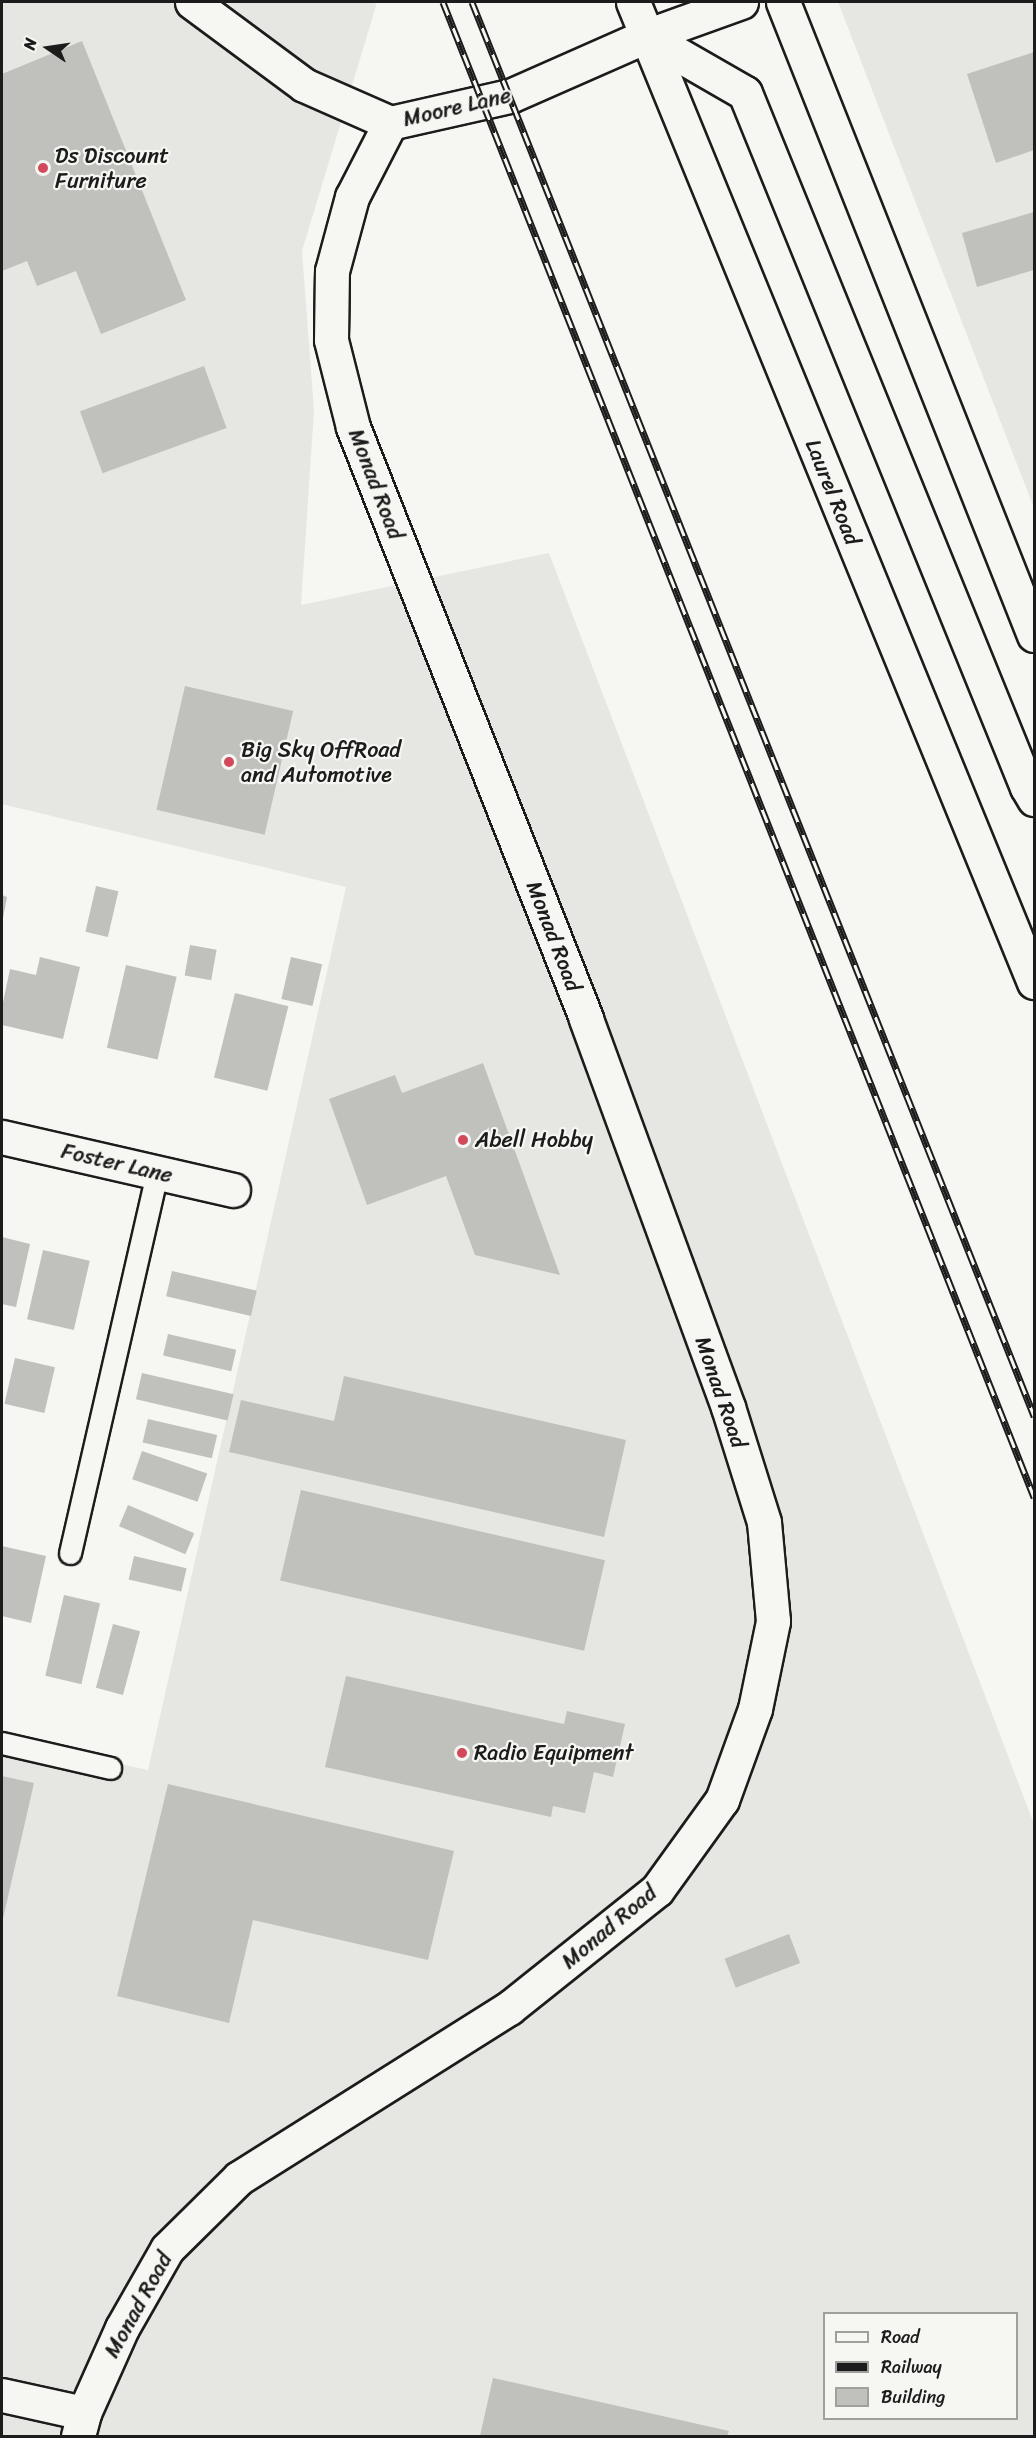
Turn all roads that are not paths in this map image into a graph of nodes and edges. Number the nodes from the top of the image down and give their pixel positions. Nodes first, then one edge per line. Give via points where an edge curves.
1 (192, 2) edge
2 (633, 2) edge
3 (741, 2) edge
4 (783, 2) edge
5 (646, 36) junction
6 (390, 123) junction
7 (1028, 604) edge
8 (1035, 635) edge
9 (1035, 799) edge
10 (1035, 982) edge
11 (2, 1137) edge
12 (157, 1172) junction
13 (232, 1190) dead end
14 (70, 1553) dead end
15 (2, 1743) edge
16 (110, 1768) dead end
17 (2, 2395) edge
18 (81, 2425) edge

1 - 6 street, Moore Lane via 304,85
2 - 5 street, Laurel Road
3 - 5 street, Moore Lane
4 - 7 street
5 - 6 street, Moore Lane via 510,96
5 - 9 street via 745,93 1022,776
5 - 10 street, Laurel Road
6 - 18 street, Monad Road via 352,197 332,271 332,340 353,427 586,1018 728,1407 764,1522 772,1621 755,1709 723,1800 657,1890 509,2008 239,2178 166,2249 122,2328
7 - 8 street
11 - 12 street, Foster Lane
12 - 13 street, Foster Lane
12 - 14 lane
15 - 16 lane
17 - 18 street

